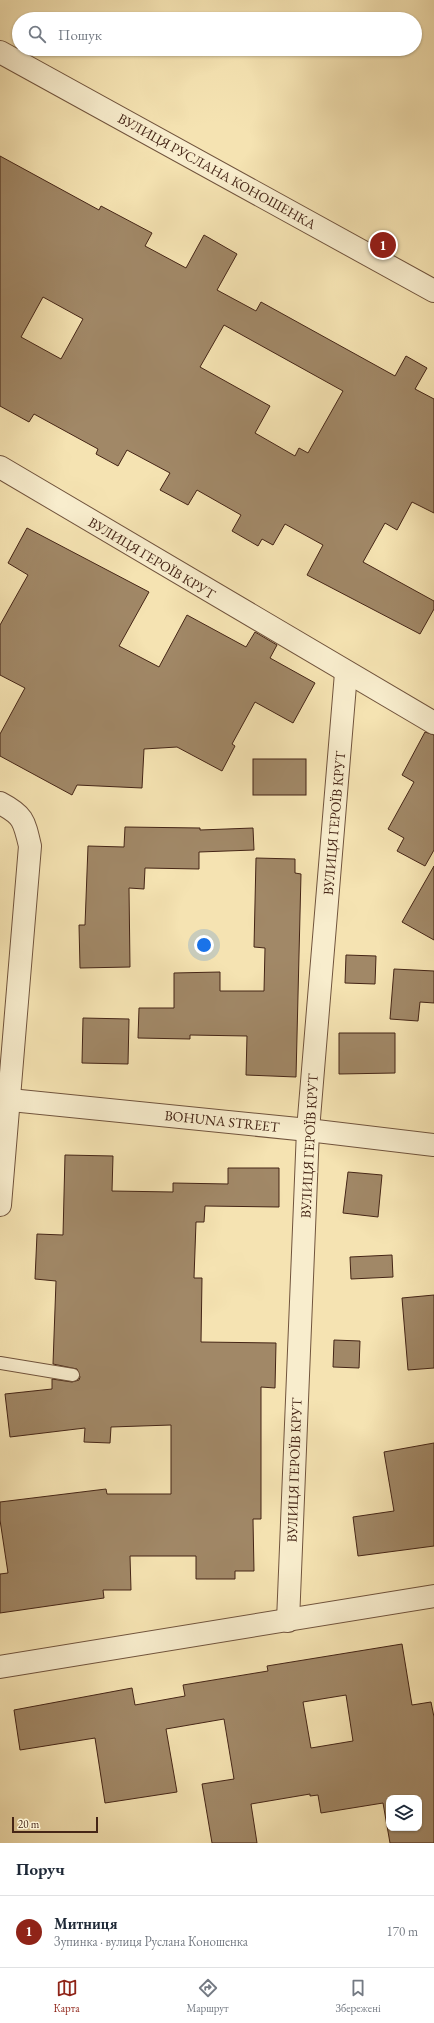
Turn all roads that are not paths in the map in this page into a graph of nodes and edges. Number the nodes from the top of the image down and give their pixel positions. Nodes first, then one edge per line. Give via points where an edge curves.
1 (0, 52) edge
2 (434, 291) edge
3 (0, 467) edge
4 (346, 673) junction
5 (434, 723) edge
6 (0, 803) edge
7 (5, 1100) edge
8 (308, 1130) junction
9 (434, 1145) edge
10 (0, 1205) edge
11 (0, 1363) edge
12 (73, 1375) dead end
13 (434, 1596) edge
14 (288, 1621) junction
15 (0, 1667) edge

1 - 2 street, ВУЛИЦЯ РУСЛАНА КОНОШЕНКА
3 - 4 street, ВУЛИЦЯ ГЕРОЇВ КРУТ
4 - 5 street, ВУЛИЦЯ ГЕРОЇВ КРУТ
4 - 8 street, ВУЛИЦЯ ГЕРОЇВ КРУТ
6 - 7 street via 16,812 25,825 30,846
7 - 8 street, BOHUNA STREET
7 - 10 street
8 - 9 street, BOHUNA STREET
8 - 14 street, ВУЛИЦЯ ГЕРОЇВ КРУТ
11 - 12 lane
13 - 14 street
14 - 15 street

